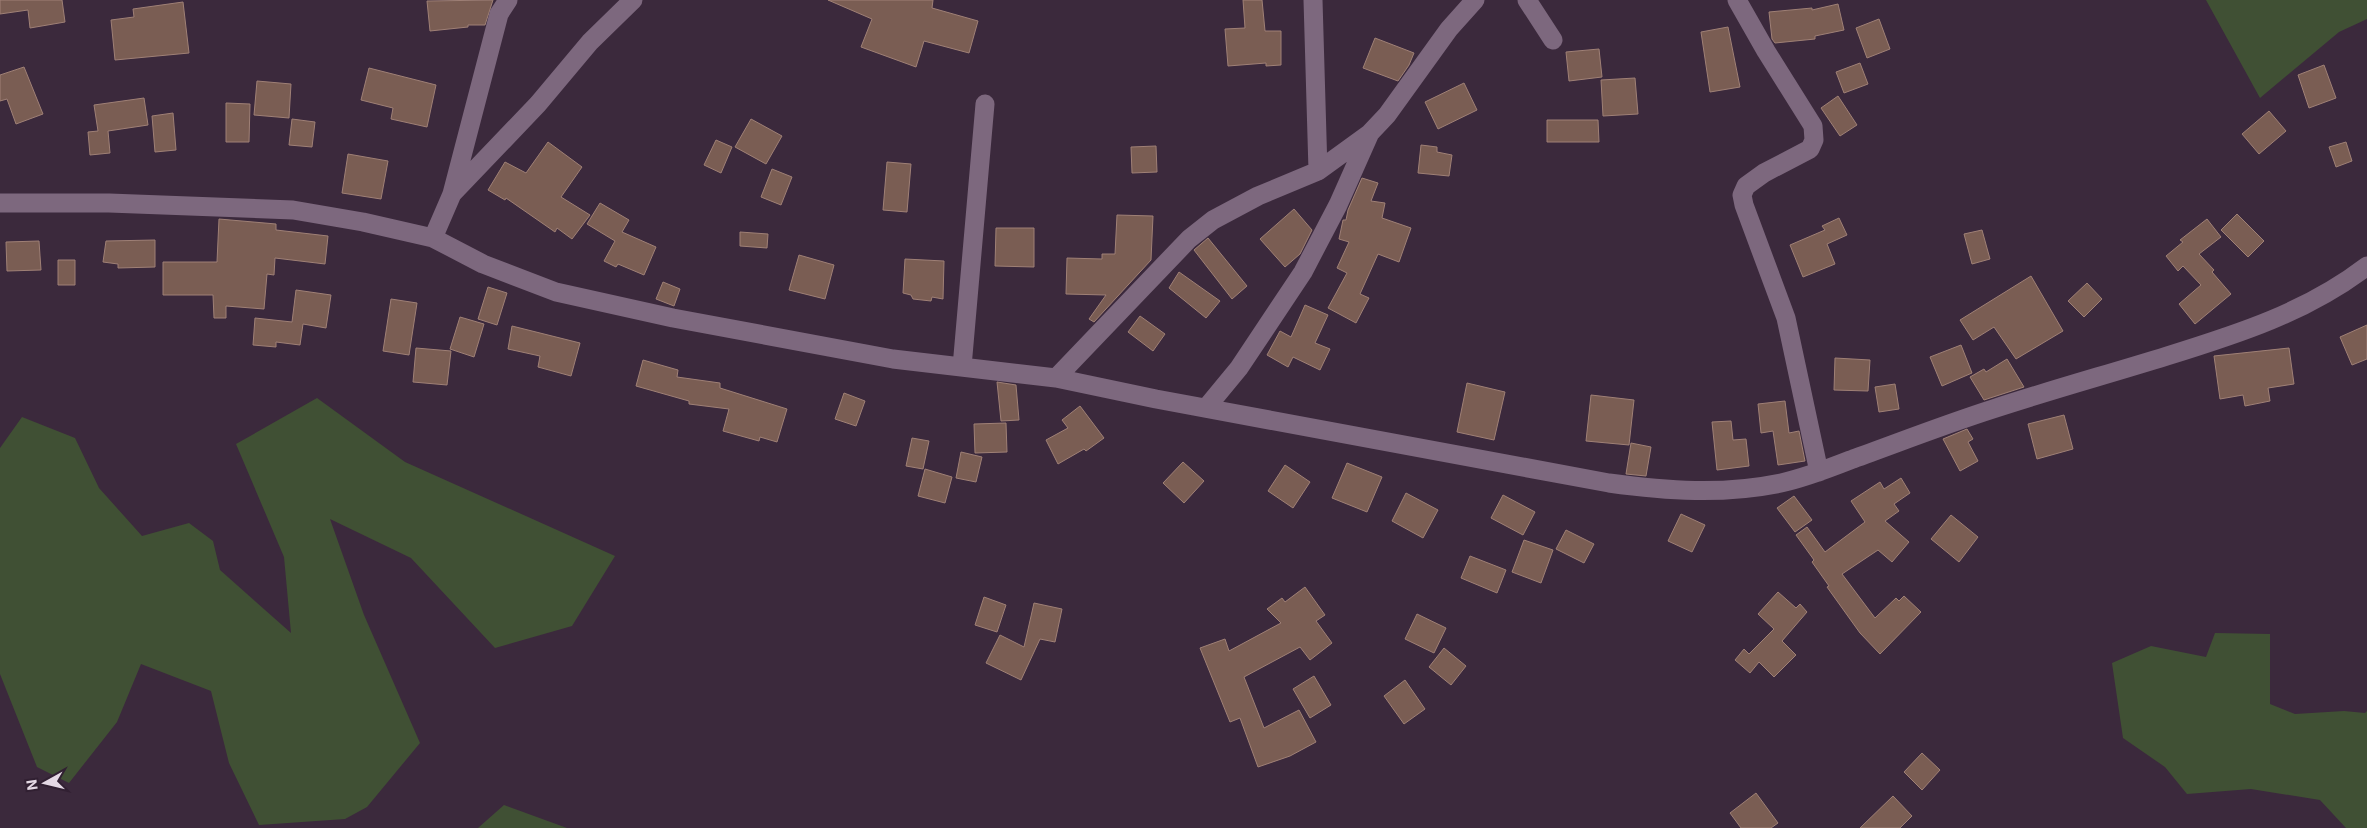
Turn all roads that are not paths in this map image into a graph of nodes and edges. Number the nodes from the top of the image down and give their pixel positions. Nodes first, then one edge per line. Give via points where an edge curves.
1 (633, 0) edge
2 (1312, 0) edge
3 (1476, 0) edge
4 (1527, 0) edge
5 (1737, 0) edge
6 (502, 5) edge
7 (1553, 40) dead end
8 (985, 104) dead end
9 (1370, 134) junction
10 (1318, 171) junction
11 (452, 194) junction
12 (0, 203) edge
13 (433, 238) junction
14 (2367, 266) edge
15 (962, 367) junction
16 (1056, 378) junction
17 (1206, 408) junction
18 (1819, 472) junction

1 - 11 street via 590,42 538,104
2 - 10 street
3 - 9 street via 1449,29
4 - 7 street
5 - 18 street via 1813,126 1814,140 1810,150 1764,173 1746,186 1742,195 1786,318
6 - 11 street
8 - 15 street
9 - 10 street
9 - 17 street via 1303,272 1239,368
10 - 16 street via 1213,220 1189,239
11 - 13 street
12 - 13 street via 293,210
13 - 15 street via 483,264 556,292 673,318 893,358
14 - 18 street via 2346,282 2285,316 1992,409
15 - 16 street
16 - 17 street
17 - 18 street via 1659,490 1747,489

